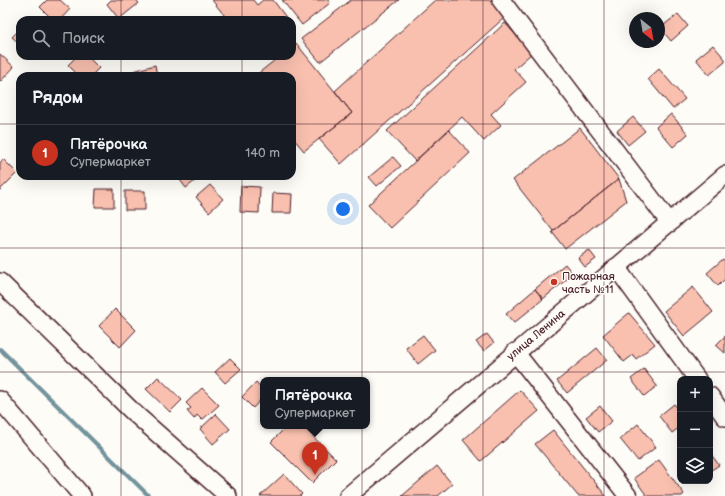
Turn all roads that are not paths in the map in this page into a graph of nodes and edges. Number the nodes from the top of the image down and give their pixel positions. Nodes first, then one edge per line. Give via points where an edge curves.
1 (501, 0) edge
2 (725, 175) edge
3 (670, 223) junction
4 (616, 268) junction
5 (0, 282) edge
6 (515, 352) junction
7 (695, 376) edge
8 (716, 396) edge
9 (0, 400) edge
10 (725, 417) edge
11 (82, 496) edge
12 (228, 496) edge
13 (348, 496) edge
14 (628, 496) edge

1 - 3 street
2 - 3 street, улица Ленина
3 - 4 street, улица Ленина
4 - 6 street, улица Ленина
4 - 7 street
5 - 12 street via 133,412
6 - 13 street, улица Ленина
6 - 14 street
8 - 10 street
9 - 11 street

